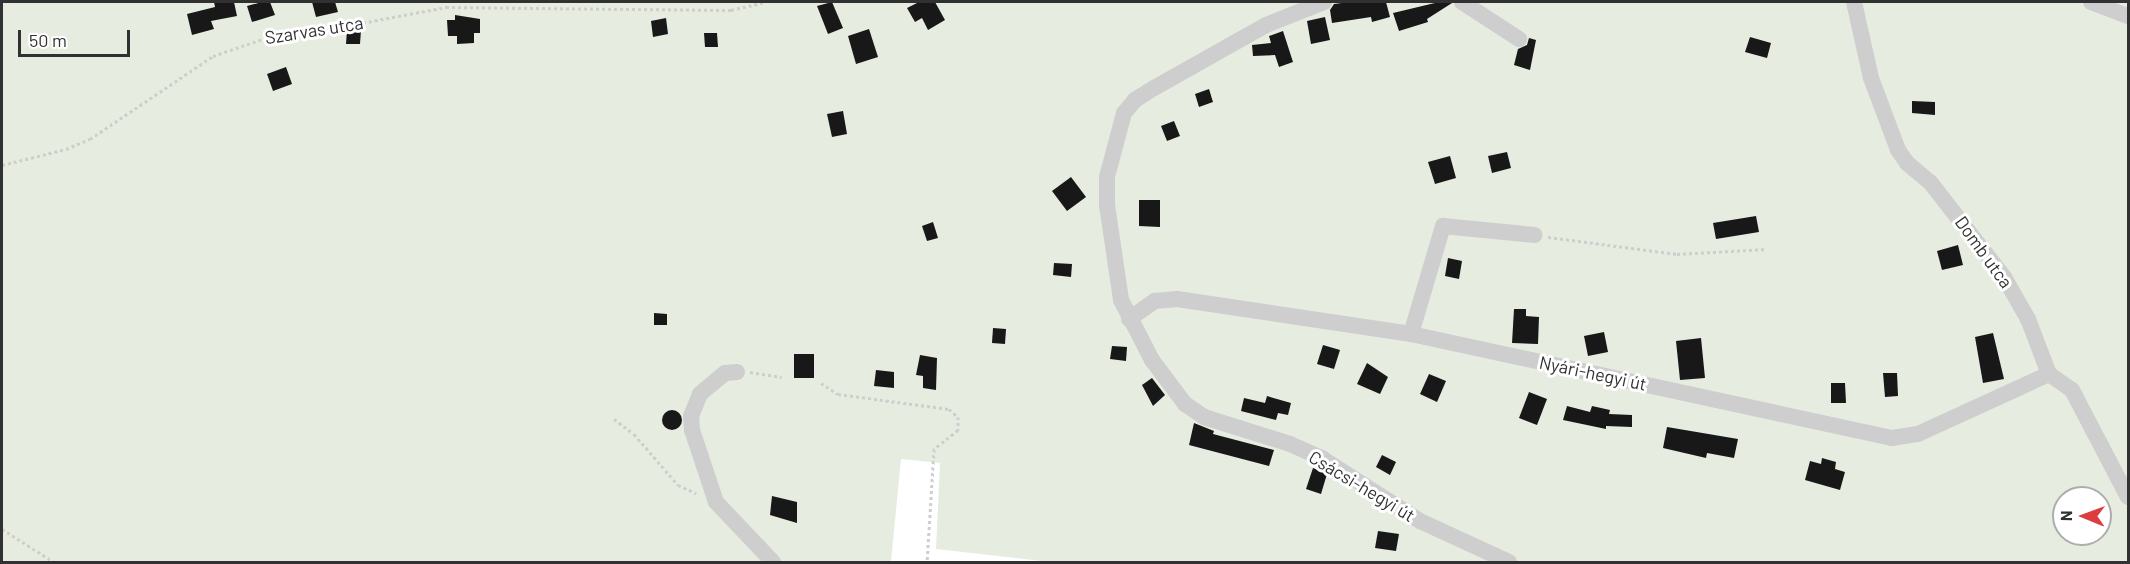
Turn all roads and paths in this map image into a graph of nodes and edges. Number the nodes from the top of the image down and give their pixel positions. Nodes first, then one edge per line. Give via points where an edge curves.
1 (765, 2) edge
2 (1324, 2) edge
3 (1462, 2) edge
4 (1854, 2) edge
5 (2091, 2) edge
6 (2128, 16) edge
7 (1519, 39) dead end
8 (2, 165) edge
9 (1535, 235) joint
10 (1767, 249) dead end
11 (1129, 319) junction
12 (1411, 334) junction
13 (736, 372) joint
14 (2049, 374) junction
15 (782, 377) dead end
16 (821, 383) dead end
17 (614, 419) dead end
18 (2128, 497) edge
19 (716, 502) junction
20 (2, 529) edge
21 (54, 562) edge
22 (773, 562) edge
23 (927, 562) edge
24 (1509, 562) edge

1 - 8 path, Szarvas utca via 731,10 446,7 351,25 283,32 213,56 90,139
2 - 11 street, Csácsi-hegyi út via 1266,25 1134,100 1124,113 1111,153 1107,205 1115,278
3 - 7 street
4 - 14 street, Domb utca via 1871,78 1898,150 1930,182 2004,277 2028,318
5 - 6 street
9 - 10 path via 1677,254
9 - 12 street via 1443,226
11 - 12 street, Nyári-hegyi út via 1155,301 1177,299
11 - 24 street, Csácsi-hegyi út via 1152,360 1185,404 1204,417 1290,444 1323,459 1420,521
12 - 14 street, Nyári-hegyi út via 1892,438 1918,434
13 - 15 path
13 - 19 street via 725,374 700,394 691,416
14 - 18 street via 2072,390
16 - 23 path via 838,394 949,409 958,417 958,430 934,449
17 - 19 path via 634,434 678,485
19 - 22 street
20 - 21 path

